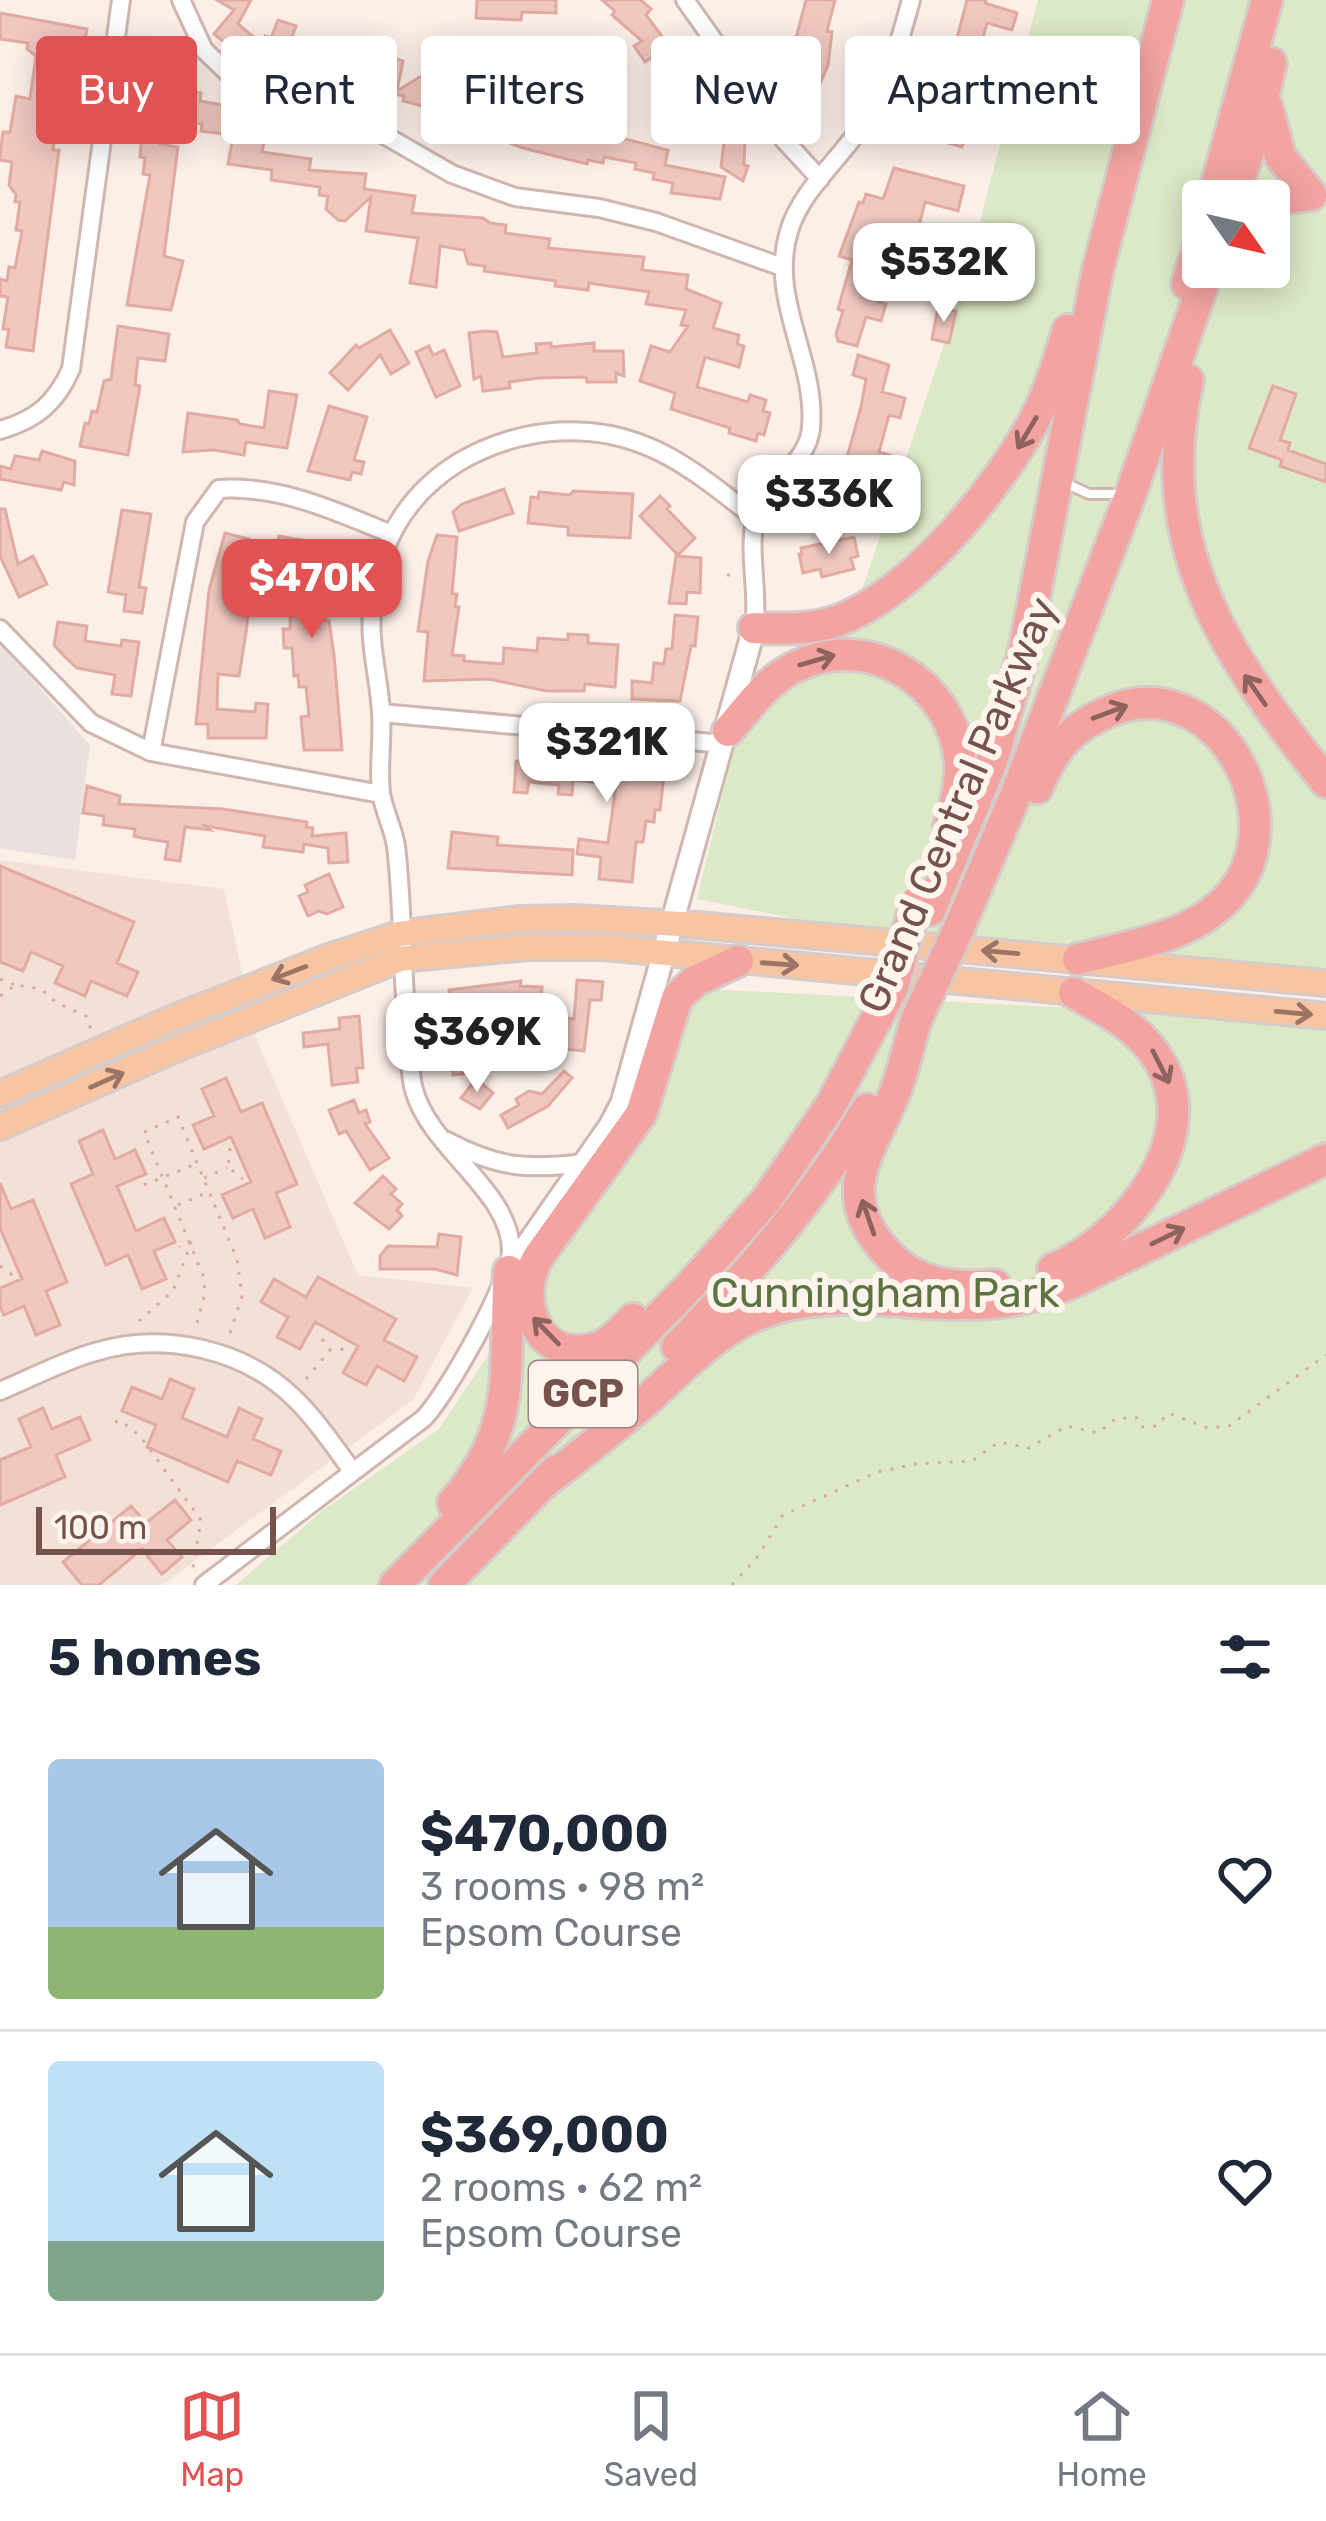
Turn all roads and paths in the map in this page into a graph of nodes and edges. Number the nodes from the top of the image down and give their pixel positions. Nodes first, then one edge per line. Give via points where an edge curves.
1 (122, 0) edge
2 (181, 0) edge
3 (685, 0) edge
4 (911, 0) edge
5 (1168, 0) edge
6 (1184, 0) edge
7 (1267, 0) edge
8 (1285, 0) edge
9 (1145, 85) junction
10 (1266, 89) junction
11 (820, 179) junction
12 (1218, 180) edge
13 (1238, 180) edge
14 (1318, 198) edge
15 (782, 267) junction
16 (1098, 269) junction
17 (1185, 288) edge
18 (1202, 288) edge
19 (1208, 288) edge
20 (1191, 323) junction
21 (0, 430) edge
22 (1058, 480) junction
23 (1131, 493) junction
24 (755, 518) junction
25 (389, 533) junction
26 (754, 628) junction
27 (0, 629) edge
28 (381, 712) junction
29 (726, 737) junction
30 (151, 752) junction
31 (1326, 782) edge
32 (382, 794) junction
33 (923, 906) junction
34 (965, 915) junction
35 (674, 923) junction
36 (400, 946) junction
37 (664, 953) junction
38 (1078, 959) junction
39 (737, 961) junction
40 (0, 979) edge
41 (1326, 982) edge
42 (16, 985) junction
43 (1074, 993) junction
44 (0, 996) edge
45 (1326, 1016) edge
46 (916, 1020) junction
47 (93, 1034) dead end
48 (0, 1094) edge
49 (0, 1127) edge
50 (436, 1135) junction
51 (230, 1148) dead end
52 (1326, 1159) edge
53 (584, 1162) junction
54 (197, 1163) junction
55 (228, 1167) junction
56 (163, 1178) junction
57 (204, 1178) junction
58 (243, 1179) dead end
59 (144, 1185) dead end
60 (209, 1191) junction
61 (767, 1199) junction
62 (175, 1206) junction
63 (191, 1243) junction
64 (179, 1247) dead end
65 (0, 1266) edge
66 (509, 1271) junction
67 (14, 1276) dead end
68 (139, 1321) dead end
69 (197, 1323) dead end
70 (230, 1333) dead end
71 (322, 1339) dead end
72 (349, 1349) dead end
73 (330, 1350) junction
74 (1326, 1355) edge
75 (306, 1379) dead end
76 (0, 1390) edge
77 (116, 1422) dead end
78 (353, 1472) junction
79 (540, 1486) junction
80 (193, 1568) dead end
81 (204, 1585) edge
82 (377, 1585) edge
83 (395, 1585) edge
84 (444, 1585) edge
85 (731, 1585) edge

1 - 21 street via 70,369 42,412
2 - 15 street via 203,50 230,75 360,122 452,175 515,197 656,222
3 - 11 street
4 - 11 street via 873,106
5 - 9 highway, Grand Central Parkway / GCP
6 - 16 highway via 1140,171
7 - 12 highway
8 - 10 highway
9 - 16 highway, Grand Central Parkway / GCP
9 -> 26 highway via 1094,215 1055,374 1017,449 941,544 868,605 817,626
10 - 13 highway
10 - 14 highway via 1274,142
11 - 15 street via 794,216
15 - 24 street via 811,430
16 - 22 highway, Grand Central Parkway / GCP
17 - 23 highway
18 - 20 highway, Grand Central Parkway / GCP
19 - 20 highway
20 - 23 highway, Grand Central Parkway / GCP
31 -> 20 highway via 1245,676 1199,580 1178,490
22 - 23 lane via 1089,494
22 - 33 highway, Grand Central Parkway / GCP via 1010,706 971,816
23 - 34 highway, Grand Central Parkway / GCP
24 - 25 street via 665,452 562,431 522,436 463,460 424,489
24 - 26 street
25 - 28 street via 371,613
25 - 30 street via 263,490 219,489 195,522
26 - 29 street
27 - 30 street via 91,723
28 - 29 street
28 - 32 street
29 -> 33 highway via 774,680 817,658 879,659 922,684 951,727 960,777
29 - 35 street
30 - 32 street
32 - 36 street via 395,843
33 - 61 highway, Grand Central Parkway / GCP, bridge via 831,1105
34 -> 38 highway via 1071,732 1122,706 1161,701 1194,714 1244,769 1256,808 1243,875 1228,898 1165,936
34 - 46 highway, Grand Central Parkway / GCP, bridge
35 - 36 main road via 545,918
35 - 37 street
38 -> 35 main road
36 - 37 main road
36 -> 48 main road via 326,958
49 -> 36 main road
36 - 50 street via 414,1091
37 - 39 main road
37 - 53 street via 622,1103
38 - 41 main road
39 -> 43 main road
61 -> 39 highway via 601,1346 559,1346 530,1315 531,1270 641,1114 673,1005 689,985
40 - 42 path
42 - 44 path
42 - 47 path via 41,989 82,1013
43 -> 45 main road
43 -> 46 highway via 1123,1022 1159,1059 1171,1088 1166,1144 1139,1201 1103,1240 1066,1264 1006,1283 923,1278 891,1256 866,1222 862,1167
46 - 79 highway, Grand Central Parkway / GCP via 835,1162 784,1232
50 - 53 street via 502,1165
50 - 66 street via 500,1214
51 - 55 path
79 -> 52 highway via 701,1348 759,1314 822,1300 967,1306 1028,1299
53 - 66 street
54 - 56 path
54 - 56 path via 178,1117 144,1132
54 - 57 path
55 - 57 path
55 - 58 path
56 - 59 path
56 - 62 path
57 - 60 path
60 - 62 path
60 - 70 path via 242,1280
61 - 83 highway, Grand Central Parkway / GCP
62 - 63 path
63 - 64 path
63 - 68 path via 173,1292
63 - 69 path via 206,1286
65 - 67 path
66 - 78 street via 434,1408
66 - 82 highway via 498,1432 470,1484
71 - 73 path
72 - 73 path
73 - 75 path
74 - 85 path via 1228,1426 1208,1428 1168,1413 1156,1426 1115,1419 1098,1433 1067,1426 1029,1448 999,1442 971,1461 877,1472 783,1515
76 - 78 street via 114,1347 194,1347 271,1378
77 - 80 path via 140,1436 201,1520
78 - 81 street
79 - 84 highway, Grand Central Parkway / GCP

